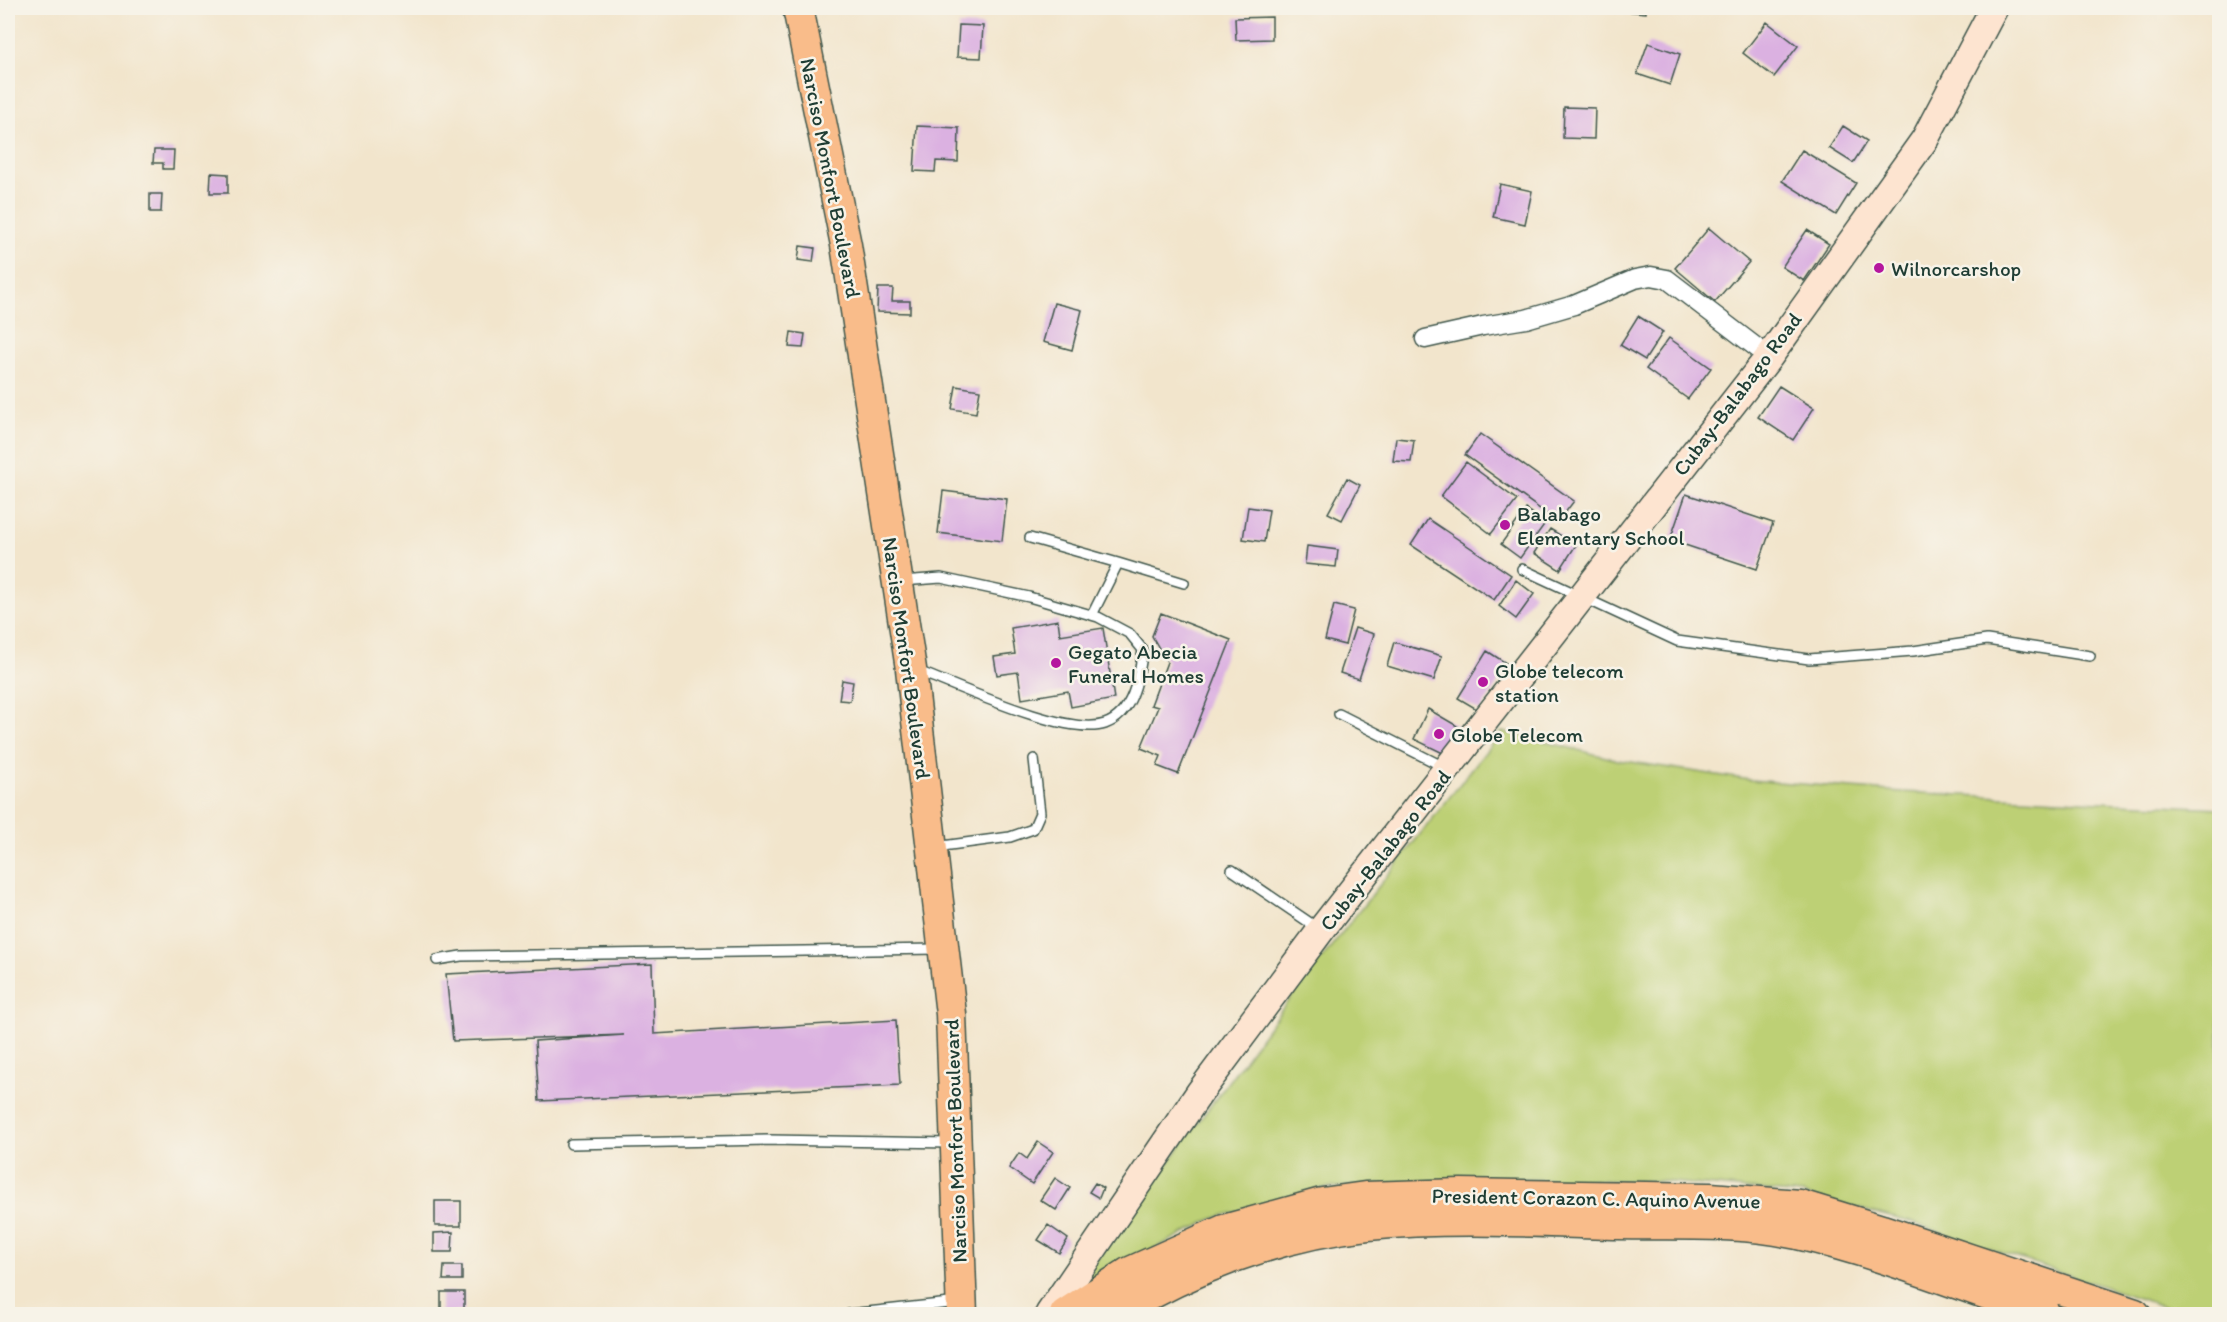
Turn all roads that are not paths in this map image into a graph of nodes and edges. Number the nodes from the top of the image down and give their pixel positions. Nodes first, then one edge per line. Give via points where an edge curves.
1 (798, 8) edge
2 (1994, 8) edge
3 (1425, 339) dead end
4 (1769, 357) junction
5 (1030, 538) dead end
6 (1118, 563) junction
7 (1522, 569) dead end
8 (897, 581) junction
9 (1184, 583) dead end
10 (1581, 597) junction
11 (1092, 615) junction
12 (2090, 656) dead end
13 (911, 669) junction
14 (1339, 714) dead end
15 (1034, 759) dead end
16 (1448, 769) junction
17 (931, 848) junction
18 (1232, 870) dead end
19 (1321, 930) junction
20 (944, 949) junction
21 (437, 960) dead end
22 (956, 1143) junction
23 (572, 1144) dead end
24 (961, 1308) edge
25 (849, 1314) edge
26 (1049, 1314) edge
27 (1065, 1314) edge
28 (1115, 1314) edge
29 (2045, 1314) edge
30 (2135, 1314) edge

1 - 8 main road, Narciso Monfort Boulevard via 846,246
2 - 4 main road, Cubay-Balabago Road via 1925,139
3 - 4 street via 1526,319 1652,276 1667,279
4 - 10 main road, Cubay-Balabago Road
5 - 6 lane
6 - 9 lane
6 - 11 lane
7 - 10 lane
8 - 11 lane via 941,578
8 - 13 main road, Narciso Monfort Boulevard
10 - 12 lane via 1677,641 1809,659 1913,651 1987,640
10 - 16 main road, Cubay-Balabago Road
11 - 13 lane via 1130,634 1143,650 1130,700 1105,724 1044,719
13 - 17 main road, Narciso Monfort Boulevard
14 - 16 lane
15 - 17 lane via 1040,813 1034,829 1010,837
16 - 19 main road, Cubay-Balabago Road
17 - 20 main road, Narciso Monfort Boulevard
18 - 19 lane
19 - 26 main road, Cubay-Balabago Road via 1200,1092
20 - 21 lane via 461,956
20 - 22 main road, Narciso Monfort Boulevard
22 - 23 lane via 770,1140
22 - 24 main road, Narciso Monfort Boulevard
24 - 25 lane
27 - 30 main road, President Corazon C. Aquino Avenue via 1128,1274 1224,1230 1354,1198 1461,1194 1710,1198 1800,1205
28 - 29 main road, President Corazon C. Aquino Avenue via 1223,1261 1288,1241 1368,1225 1461,1222 1709,1226 1795,1234

